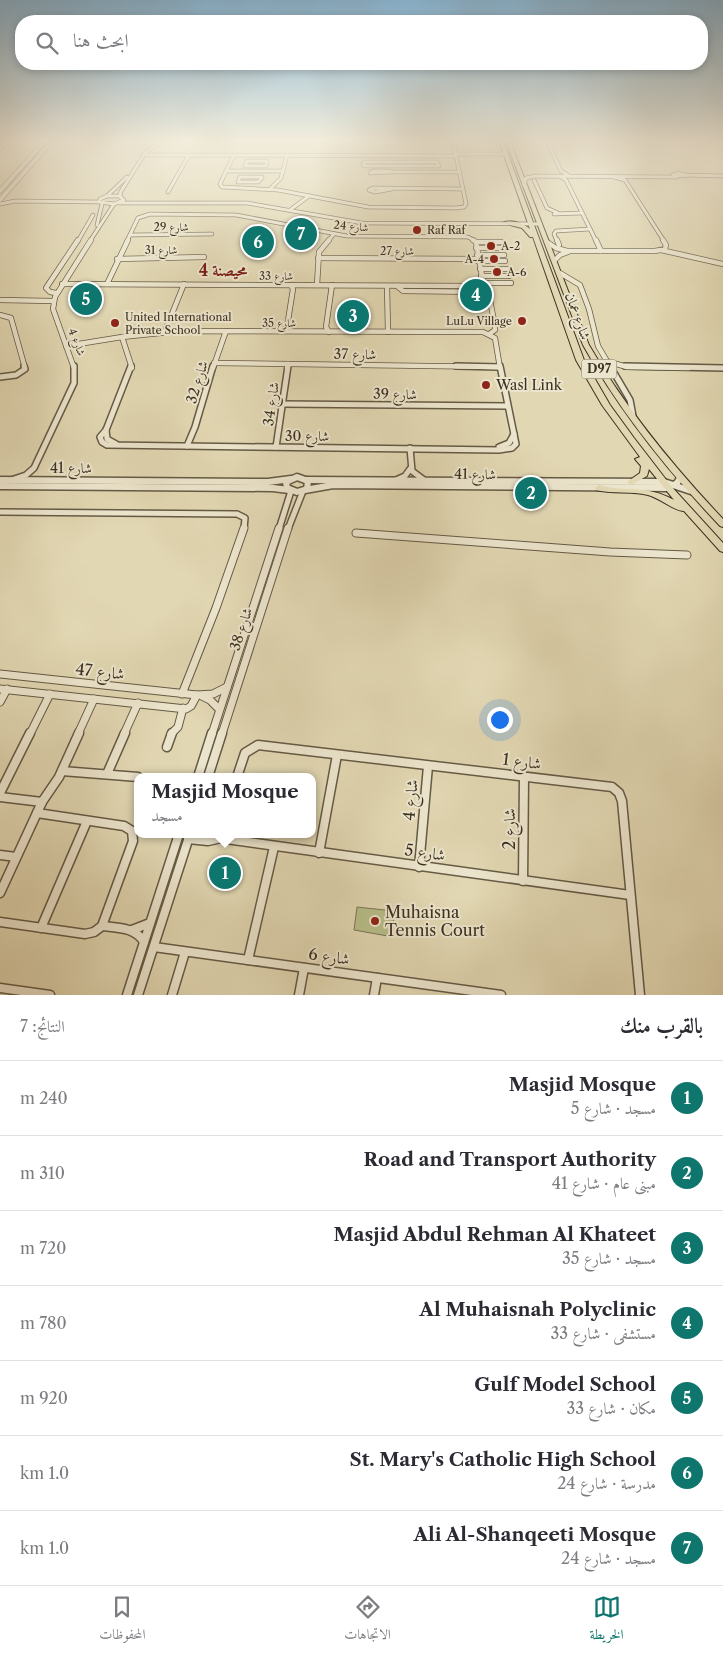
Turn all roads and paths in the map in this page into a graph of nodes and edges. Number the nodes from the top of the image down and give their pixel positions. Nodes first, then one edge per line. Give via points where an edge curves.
1 (11, 187) edge
2 (116, 187) edge
3 (123, 187) edge
4 (170, 187) edge
5 (243, 187) edge
6 (517, 187) edge
7 (525, 187) edge
8 (537, 187) edge
9 (570, 187) edge
10 (630, 187) edge
11 (270, 189) joint
12 (392, 189) junction
13 (463, 189) joint
14 (168, 192) dead end
15 (6, 193) junction
16 (107, 196) junction
17 (310, 196) junction
18 (122, 197) junction
19 (102, 198) junction
20 (0, 202) edge
21 (190, 202) junction
22 (101, 203) junction
23 (119, 203) junction
24 (114, 204) junction
25 (523, 206) junction
26 (288, 209) junction
27 (582, 213) junction
28 (551, 214) dead end
29 (558, 214) junction
30 (93, 215) dead end
31 (506, 222) junction
32 (431, 223) junction
33 (534, 223) junction
34 (590, 229) junction
35 (96, 230) junction
36 (212, 234) dead end
37 (335, 234) junction
38 (130, 236) junction
39 (432, 237) junction
40 (80, 238) junction
41 (91, 238) junction
42 (536, 241) junction
43 (501, 242) dead end
44 (547, 242) junction
45 (559, 244) dead end
46 (476, 245) junction
47 (502, 248) dead end
48 (663, 250) junction
49 (573, 251) junction
50 (601, 251) junction
51 (504, 255) dead end
52 (204, 257) dead end
53 (117, 259) junction
54 (318, 259) junction
55 (478, 259) junction
56 (555, 260) junction
57 (505, 261) dead end
58 (723, 264) edge
59 (480, 269) junction
60 (507, 269) dead end
61 (560, 273) junction
62 (481, 276) junction
63 (509, 276) dead end
64 (63, 283) junction
65 (482, 283) junction
66 (511, 283) dead end
67 (105, 284) junction
68 (184, 284) junction
69 (291, 285) junction
70 (315, 285) junction
71 (332, 285) junction
72 (387, 286) junction
73 (397, 286) junction
74 (463, 286) junction
75 (56, 293) junction
76 (0, 300) edge
77 (54, 300) junction
78 (571, 305) junction
79 (0, 315) edge
80 (165, 331) junction
81 (224, 331) junction
82 (282, 331) junction
83 (329, 332) junction
84 (388, 332) junction
85 (467, 332) junction
86 (489, 334) junction
87 (120, 338) junction
88 (494, 343) junction
89 (66, 347) junction
90 (606, 361) junction
91 (214, 364) junction
92 (288, 364) junction
93 (499, 366) junction
94 (627, 367) junction
95 (723, 368) edge
96 (614, 374) junction
97 (0, 377) edge
98 (282, 404) junction
99 (507, 406) junction
100 (632, 420) junction
101 (631, 440) junction
102 (190, 446) junction
103 (276, 447) junction
104 (410, 448) junction
105 (34, 468) junction
106 (410, 470) junction
107 (291, 479) junction
108 (0, 480) edge
109 (13, 480) junction
110 (40, 480) junction
111 (306, 480) junction
112 (396, 480) junction
113 (424, 480) junction
114 (631, 482) junction
115 (672, 483) junction
116 (0, 486) edge
117 (599, 488) junction
118 (290, 490) junction
119 (304, 490) junction
120 (0, 512) edge
121 (694, 517) junction
122 (723, 524) edge
123 (356, 533) dead end
124 (723, 549) edge
125 (687, 555) dead end
126 (0, 674) edge
127 (226, 687) junction
128 (4, 689) edge
129 (50, 694) junction
130 (182, 694) junction
131 (197, 695) junction
132 (94, 699) junction
133 (0, 702) edge
134 (138, 703) junction
135 (183, 708) junction
136 (219, 709) junction
137 (167, 746) dead end
138 (337, 755) junction
139 (428, 766) junction
140 (62, 771) junction
141 (198, 773) edge
142 (209, 773) edge
143 (237, 773) edge
144 (107, 774) junction
145 (134, 777) edge
146 (524, 777) junction
147 (0, 795) edge
148 (42, 802) junction
149 (37, 813) junction
150 (87, 821) junction
151 (178, 838) edge
152 (188, 838) edge
153 (197, 838) edge
154 (216, 838) edge
155 (224, 838) edge
156 (274, 847) junction
157 (319, 853) junction
158 (0, 855) edge
159 (16, 857) junction
160 (419, 866) junction
161 (524, 881) junction
162 (2, 884) edge
163 (0, 892) edge
164 (630, 895) junction
165 (0, 922) edge
166 (150, 923) junction
167 (102, 926) junction
168 (41, 928) junction
169 (132, 930) junction
170 (144, 942) junction
171 (154, 947) junction
172 (185, 952) junction
173 (248, 960) junction
174 (304, 968) junction
175 (377, 978) junction
176 (0, 988) edge
177 (13, 992) edge
178 (50, 995) edge
179 (127, 995) edge
180 (138, 995) edge
181 (172, 995) edge
182 (299, 995) edge
183 (374, 995) edge
184 (501, 995) edge
185 (640, 995) edge

1 - 15 street
2 - 16 street
3 - 18 street via 120,192
4 - 14 street
5 - 11 street
6 - 25 main road, شارع عمان / D97
7 - 33 main road, شارع عمان / D97
8 - 29 street via 547,208
9 - 27 street
10 - 48 street via 666,245
11 - 17 street
12 - 12 street via 373,188 369,190 375,192
12 - 13 street
13 - 17 street via 466,205 448,208 368,207
15 - 19 street via 14,198
15 - 20 street
16 - 18 street
16 - 19 street
17 - 26 street
18 - 21 street
18 - 23 street via 124,200
19 - 22 street
20 - 22 street
21 - 23 street
21 - 26 street via 248,203
22 - 24 street
22 - 35 street, شارع 4
23 - 24 street
24 - 35 street, شارع 4
25 - 31 main road via 522,217
25 - 33 main road, شارع عمان / D97
26 - 32 street via 354,222
27 - 29 street
27 - 34 street
28 - 29 street
30 - 40 street
31 - 32 street
31 - 33 street
31 - 42 main road via 526,227
32 - 39 street
33 - 42 main road, شارع عمان / D97
33 - 44 main road, شارع عمان / D97
33 - 78 main road via 558,285
34 - 45 street via 556,231 554,234
34 - 50 street
35 - 41 street, شارع 4
36 - 38 street, شارع 29
37 - 38 street, شارع 24 via 241,215 160,214 137,222
37 - 39 street, شارع 24
37 - 54 street via 319,250
38 - 53 street, شارع 24
39 - 46 street, شارع 24 via 466,239
40 - 41 street
40 - 75 street via 46,288
41 - 64 street, شارع 4
42 - 101 main road, شارع عمان / D97 via 576,352 606,405
43 - 46 street
44 - 49 street via 558,249
44 - 56 main road, شارع عمان / D97
46 - 47 street
46 - 55 street
48 - 50 street
48 - 58 street
49 - 50 street
49 - 56 street via 561,254
51 - 55 street
52 - 53 street, شارع 31
53 - 67 street, شارع 24
54 - 55 street, شارع 27
54 - 70 street
55 - 57 street
55 - 59 street
56 - 61 main road, شارع عمان / D97
59 - 60 street
59 - 62 street
61 - 78 main road, شارع عمان / D97
61 - 90 street via 580,285
62 - 63 street
62 - 65 street
62 - 74 street, شارع 33 via 475,284
64 - 67 street, شارع 33
64 - 75 street, شارع 4
65 - 66 street, شارع 33
65 - 74 street, شارع 33 via 474,287
67 - 68 street, شارع 33
68 - 69 street, شارع 33
68 - 80 street
69 - 70 street, شارع 33
69 - 82 street via 294,289 287,328
70 - 71 street, شارع 33
71 - 72 street, شارع 33
71 - 83 street via 326,327
72 - 73 street, شارع 33
72 - 84 street
73 - 74 street, شارع 33
73 - 86 street via 403,291 486,292 495,326
75 - 77 street, شارع 4
76 - 77 street
77 - 89 street, شارع 4 via 54,316
78 - 100 main road, شارع عمان / D97 via 590,352
79 - 97 street via 11,318 25,369 16,376
80 - 81 street, شارع 35
80 - 87 street, شارع 35
81 - 82 street, شارع 35
81 - 91 street, شارع 32
82 - 83 street, شارع 35
83 - 84 street, شارع 35
84 - 85 street, شارع 35
85 - 86 street
85 - 88 street via 484,335
86 - 88 street, شارع 30 via 495,338
87 - 89 street, شارع 35
87 - 102 street, شارع 30 via 132,368 100,437 102,442 112,446
88 - 93 street, شارع 30
89 - 105 street, شارع 4 via 74,367 74,383
90 - 94 street
90 - 96 street
91 - 92 street, شارع 37
91 - 102 street, شارع 32
92 - 93 street, شارع 37
92 - 98 street, شارع 34
93 - 99 street, شارع 30
94 - 95 street
94 - 96 street
96 - 100 street via 630,400
98 - 99 street, شارع 39
98 - 103 street, شارع 34
99 - 104 street, شارع 30 via 517,441 512,448
100 - 115 main road, شارع عمان / D97
101 - 114 main road via 630,446 646,470 644,475
101 - 115 main road, شارع عمان / D97
102 - 103 street, شارع 30
103 - 104 street, شارع 30
104 - 106 street
105 - 109 street
105 - 110 street via 34,475
106 - 112 street
106 - 113 street
107 - 110 street, شارع 41 via 268,482
107 - 111 street, شارع 41
107 - 118 street via 286,484
108 - 109 street, شارع 41
109 - 110 street, شارع 41
111 - 112 street, شارع 41
111 - 119 street via 309,485
112 - 113 street, شارع 41
113 - 114 street, شارع 41
114 - 115 street, شارع 41
115 - 117 street, شارع 41
115 - 121 main road, شارع عمان / D97
115 - 122 main road, شارع عمان / D97 via 691,491
116 - 118 street, شارع 41
117 - 119 street, شارع 41 via 333,485
117 - 121 main road via 655,495
118 - 119 street, شارع 41
118 - 127 street, شارع 38
119 - 142 street, شارع 38 via 294,510
120 - 130 street via 237,514 245,518 234,558
121 - 124 main road, شارع عمان / D97
123 - 125 street
126 - 130 street, شارع 47
127 - 131 street, شارع 47 via 213,694
127 - 136 street, شارع 38
128 - 129 street
128 - 133 street
129 - 132 street
129 - 147 street
130 - 131 street, شارع 47
131 - 135 street via 191,706
131 - 136 street, شارع 47 via 210,700
132 - 134 street
132 - 140 street
134 - 135 street
134 - 144 street
135 - 137 street via 178,727 171,734
136 - 141 street, شارع 38
138 - 139 street, شارع 1
138 - 143 street, شارع 1 via 254,746 244,753
138 - 157 street
139 - 146 street, شارع 1
139 - 160 street, شارع 4
140 - 144 street
140 - 148 street
144 - 145 street
146 - 161 street, شارع 2
146 - 164 street, شارع 1 via 612,787 619,793
147 - 148 street
148 - 149 street
149 - 150 street
149 - 159 street
150 - 167 street via 129,828 134,836
150 - 168 street
151 - 166 street
152 - 171 street
153 - 154 street, شارع 5 via 208,841
155 - 156 street, شارع 5
156 - 157 street, شارع 5
156 - 173 street
157 - 160 street, شارع 5
158 - 159 street
159 - 162 street
160 - 161 street, شارع 5
161 - 164 street, شارع 5
162 - 163 street
164 - 185 street, شارع 1
165 - 168 street
166 - 169 street
166 - 170 street
167 - 168 street via 85,934
167 - 169 street
169 - 170 street
170 - 179 street
171 - 172 street, شارع 6
171 - 180 street
172 - 173 street, شارع 6
172 - 181 street
173 - 174 street, شارع 6
174 - 175 street, شارع 6
174 - 182 street
175 - 183 street
175 - 184 street, شارع 6
176 - 177 street
177 - 178 street

